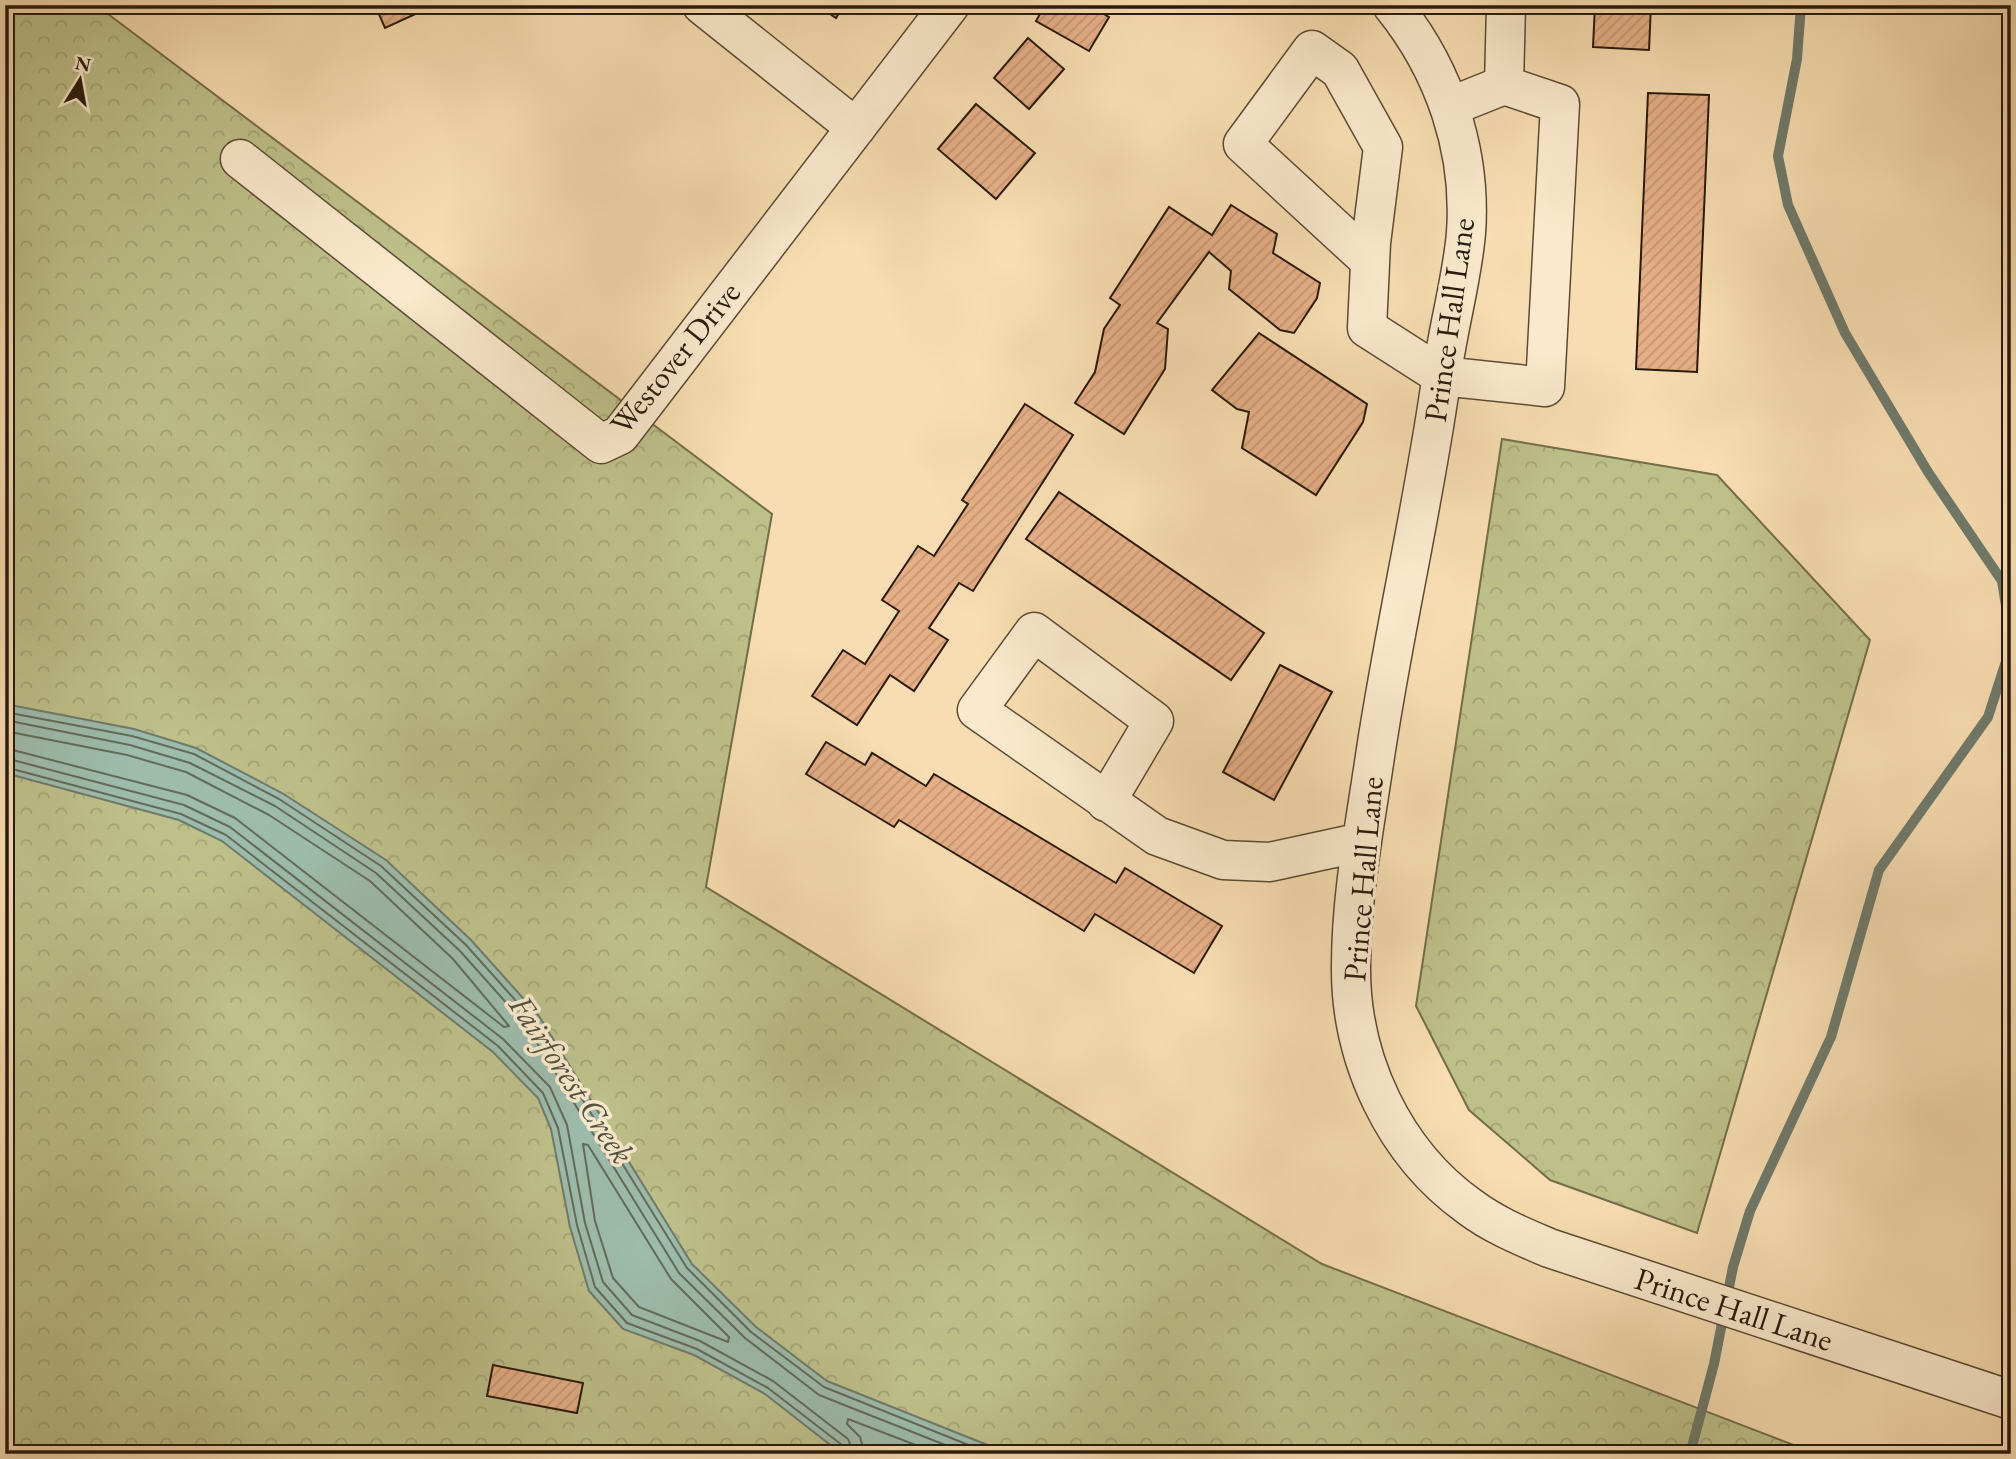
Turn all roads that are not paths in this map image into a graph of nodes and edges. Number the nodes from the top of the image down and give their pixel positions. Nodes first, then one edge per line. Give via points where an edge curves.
1 (702, 5) edge
2 (950, 5) edge
3 (1392, 5) edge
4 (1506, 5) edge
5 (1504, 85) junction
6 (1449, 107) junction
7 (856, 128) junction
8 (240, 159) dead end
9 (1370, 261) junction
10 (1442, 376) junction
11 (1107, 802) junction
12 (1362, 842) junction
13 (2011, 1401) edge

1 - 7 street
2 - 7 street, Westover Drive
3 - 6 street, Prince Hall Lane via 1426,55
4 - 5 street
5 - 6 street
5 - 10 street via 1560,104 1545,387
6 - 10 street, Prince Hall Lane via 1460,142 1466,235
7 - 8 street, Westover Drive via 620,435 601,444
9 - 9 street via 1383,147 1340,70 1312,50 1243,144
9 - 10 street via 1367,328
10 - 12 street, Prince Hall Lane via 1390,658
11 - 11 street via 977,710 1034,632 1154,721
11 - 12 street via 1157,836 1223,860 1270,862
12 - 13 street, Prince Hall Lane via 1352,935 1353,1001 1367,1067 1408,1145 1445,1186 1508,1231 1549,1248

